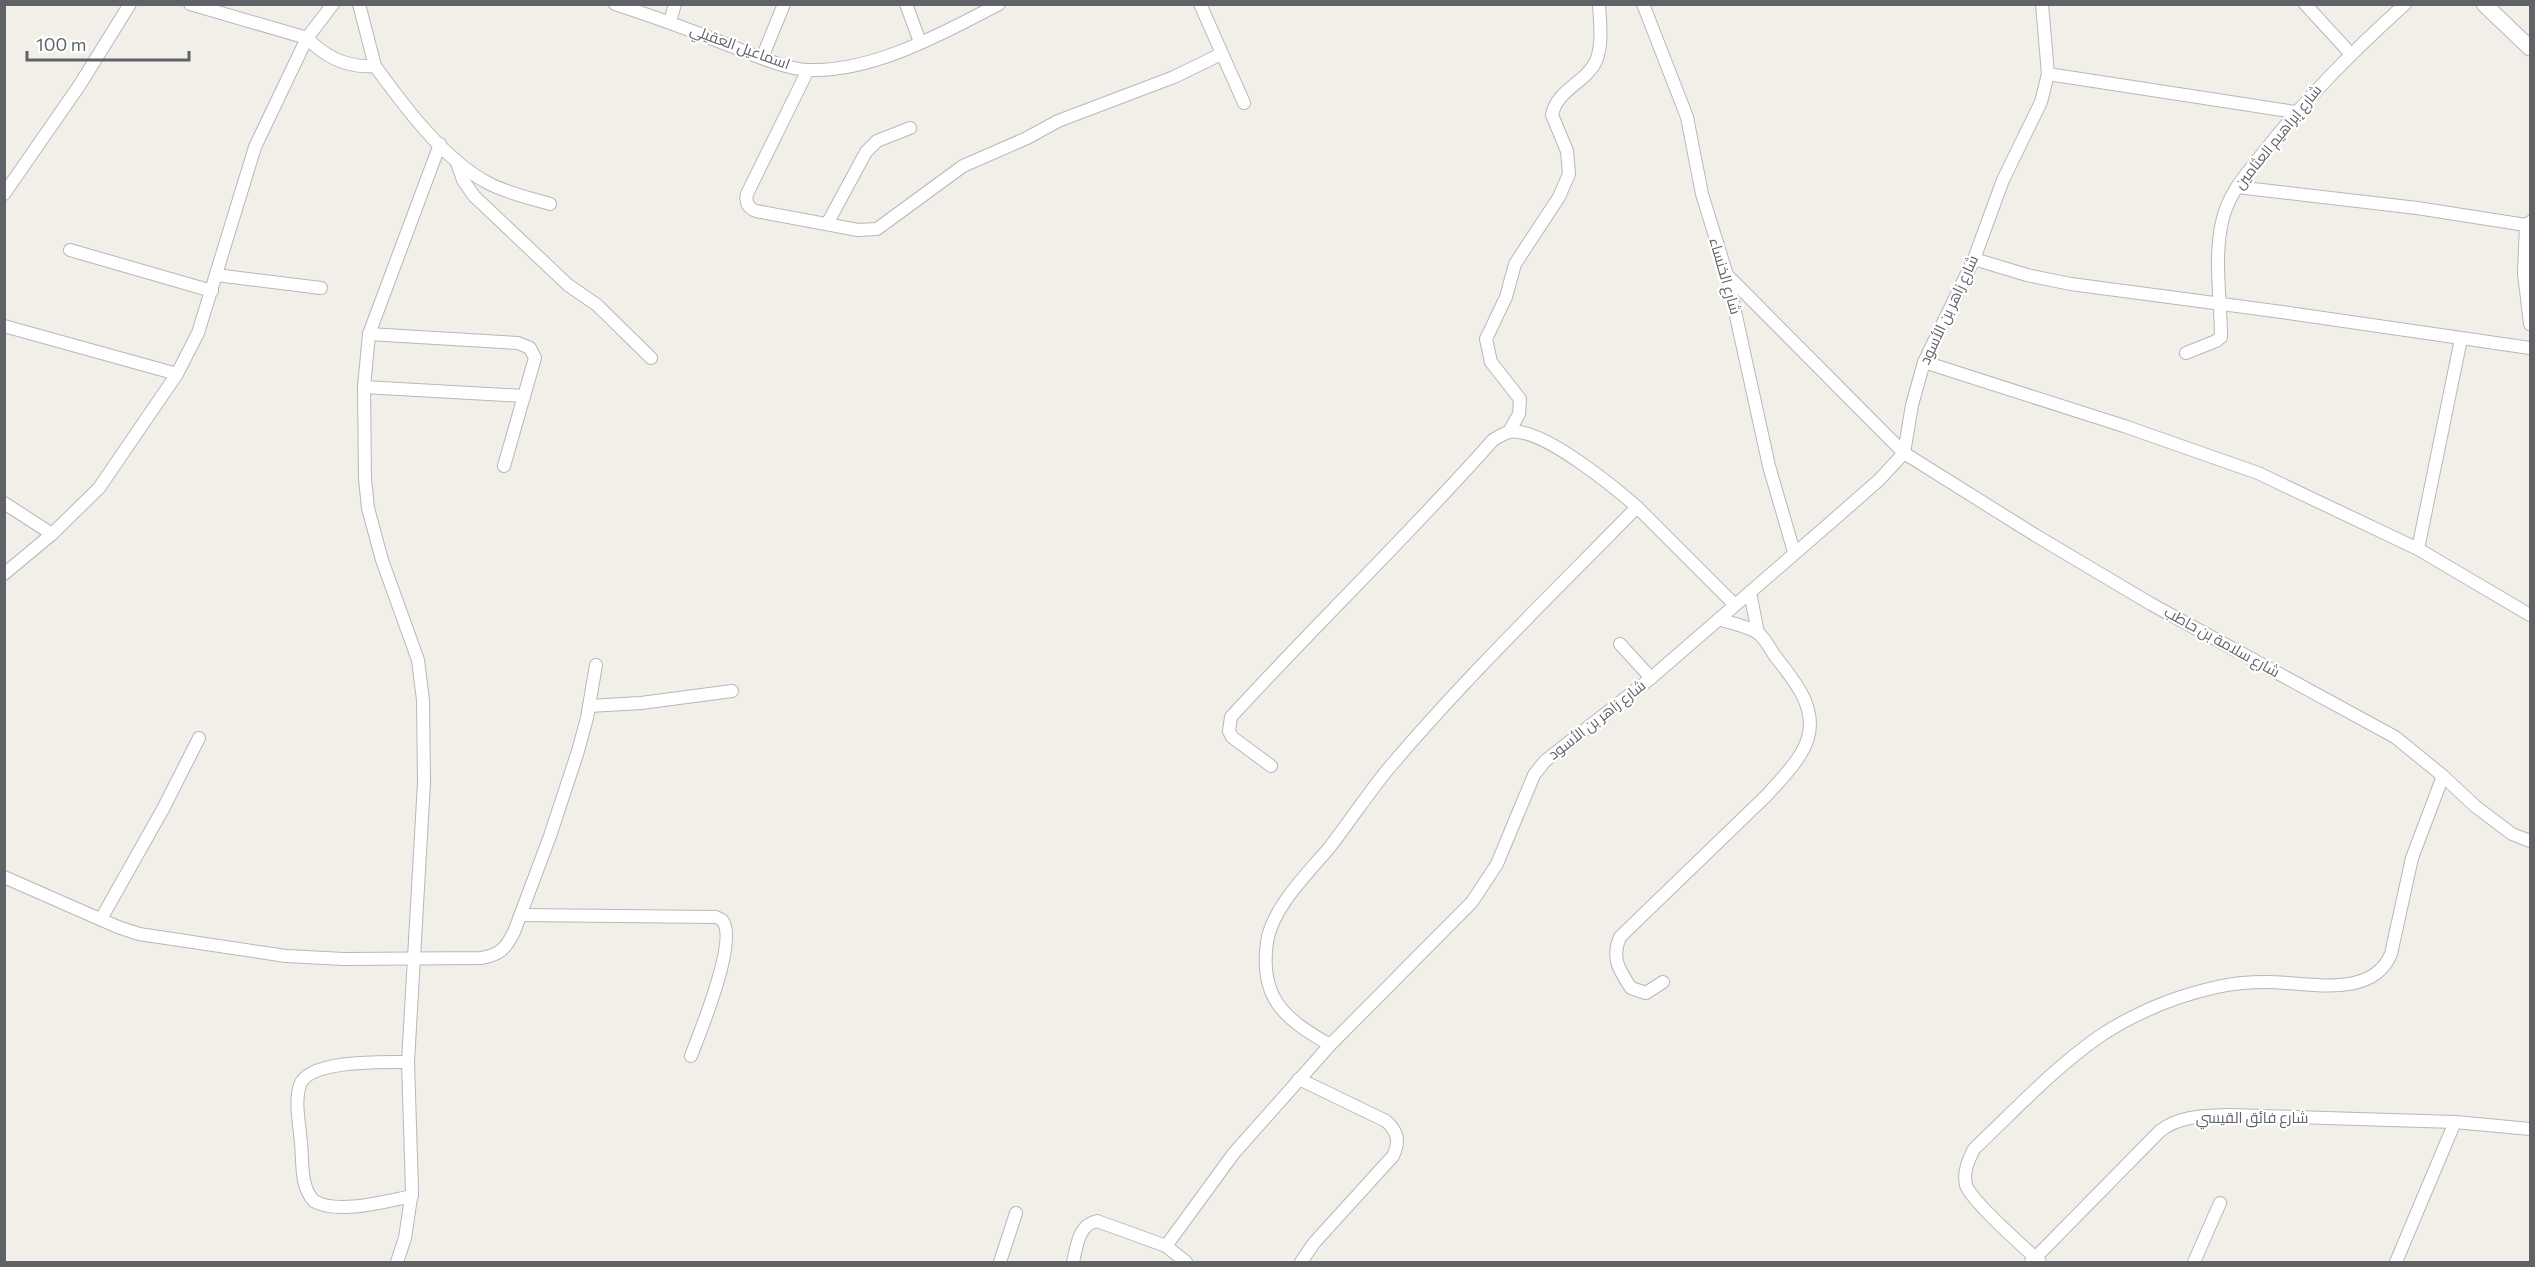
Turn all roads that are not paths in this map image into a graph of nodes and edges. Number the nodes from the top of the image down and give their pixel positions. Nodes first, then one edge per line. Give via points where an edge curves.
1 (130, 4) edge
2 (190, 4) edge
3 (333, 4) edge
4 (359, 4) edge
5 (615, 4) edge
6 (675, 4) edge
7 (784, 4) edge
8 (906, 4) edge
9 (999, 4) edge
10 (1200, 4) edge
11 (1599, 4) edge
12 (1643, 4) edge
13 (2042, 4) edge
14 (2305, 4) edge
15 (2406, 4) edge
16 (2484, 4) edge
17 (2498, 4) edge
18 (670, 22) junction
19 (2514, 30) junction
20 (307, 38) junction
21 (920, 42) junction
22 (2530, 48) edge
23 (2350, 53) junction
24 (1221, 54) junction
25 (762, 58) junction
26 (375, 66) junction
27 (807, 70) junction
28 (2048, 74) junction
29 (1244, 103) dead end
30 (2295, 112) junction
31 (910, 128) dead end
32 (440, 144) junction
33 (456, 160) junction
34 (2237, 187) junction
35 (4, 194) edge
36 (550, 204) dead end
37 (2528, 223) edge
38 (827, 224) junction
39 (70, 250) dead end
40 (1974, 259) junction
41 (216, 275) junction
42 (1727, 275) junction
43 (321, 288) dead end
44 (212, 291) junction
45 (2220, 303) junction
46 (2530, 324) edge
47 (4, 326) edge
48 (369, 334) junction
49 (2461, 339) junction
50 (2530, 348) edge
51 (2186, 353) dead end
52 (651, 358) dead end
53 (1924, 362) junction
54 (177, 374) junction
55 (364, 387) junction
56 (524, 396) junction
57 (1509, 432) junction
58 (1904, 453) junction
59 (504, 466) dead end
60 (4, 503) edge
61 (1636, 507) junction
62 (52, 534) junction
63 (2418, 549) junction
64 (1794, 552) junction
65 (4, 574) edge
66 (1750, 592) junction
67 (1735, 605) junction
68 (2530, 615) edge
69 (1719, 619) junction
70 (1758, 633) junction
71 (1620, 645) dead end
72 (596, 665) dead end
73 (1651, 678) junction
74 (732, 692) dead end
75 (589, 706) junction
76 (199, 738) dead end
77 (1272, 766) dead end
78 (2443, 776) junction
79 (2530, 841) edge
80 (4, 877) edge
81 (521, 915) junction
82 (101, 919) junction
83 (415, 957) junction
84 (1663, 982) dead end
85 (1330, 1045) junction
86 (691, 1056) dead end
87 (408, 1062) junction
88 (1299, 1079) junction
89 (2455, 1122) junction
90 (2530, 1129) edge
91 (412, 1196) junction
92 (2220, 1203) dead end
93 (1016, 1213) dead end
94 (1166, 1246) junction
95 (2036, 1261) edge
96 (397, 1263) edge
97 (1000, 1263) edge
98 (1073, 1263) edge
99 (1186, 1263) edge
100 (1301, 1263) edge
101 (2194, 1263) edge
102 (2396, 1263) edge

1 - 35 street
2 - 20 street
3 - 20 street
4 - 26 street
5 - 18 street, اسماعيل العقيلي
6 - 18 street
7 - 25 street
8 - 21 street
9 - 21 street, اسماعيل العقيلي
10 - 24 street
11 - 57 street via 1596,61 1558,98 1552,115 1567,151 1569,174 1515,264 1506,297 1486,339 1491,362 1520,399 1519,414
12 - 42 street, شارع الخنساء via 1687,117 1702,194
13 - 28 street, شارع زاهر بن الأسود
14 - 23 street
15 - 23 street, شارع إبراهيم العثامين
16 - 19 street
17 - 19 street
18 - 25 street, اسماعيل العقيلي
19 - 22 street
20 - 26 street via 320,51 342,63
20 - 41 street via 255,147
21 - 27 street, اسماعيل العقيلي via 855,65
23 - 30 street, شارع إبراهيم العثامين
24 - 29 street
24 - 38 street via 1165,81 1058,121 963,166 877,229
25 - 27 street, اسماعيل العقيلي
26 - 32 street
27 - 38 street via 746,202 756,211
28 - 30 street
28 - 40 street, شارع زاهر بن الأسود via 2041,102 2003,180
30 - 34 street, شارع إبراهيم العثامين
31 - 38 street via 877,141 866,152
32 - 33 street
32 - 48 street
33 - 36 street via 499,189
33 - 52 street via 474,196
34 - 37 street
34 - 45 street, شارع إبراهيم العثامين via 2220,231
37 - 46 street via 2524,273
39 - 44 street
40 - 45 street via 2071,284
40 - 53 street, شارع زاهر بن الأسود
41 - 43 street
41 - 44 street
42 - 58 street, شارع سلامة بن حاطب
42 - 64 street, شارع الخنساء via 1769,466
44 - 54 street via 198,333
45 - 49 street
45 - 51 street, شارع إبراهيم العثامين via 2219,339
47 - 54 street
48 - 55 street
48 - 56 street via 524,346 534,352 535,358
49 - 50 street
49 - 63 street
53 - 58 street, شارع زاهر بن الأسود
53 - 63 street via 2258,472
54 - 62 street via 99,488
55 - 56 street
55 - 83 street via 368,508 422,678 424,783
56 - 59 street
57 - 61 street via 1527,434 1565,454
57 - 77 street via 1493,440 1230,717 1229,731 1233,737
58 - 64 street, شارع زاهر بن الأسود via 1879,480
58 - 78 street, شارع سلامة بن حاطب via 2151,604 2395,737
60 - 62 street
61 - 67 street
61 - 85 street via 1462,684 1393,762 1282,907 1268,939 1266,957 1272,993 1279,1009
62 - 65 street
63 - 68 street
64 - 66 street, شارع زاهر بن الأسود
66 - 67 street, شارع زاهر بن الأسود
66 - 70 street
67 - 69 street, شارع زاهر بن الأسود
69 - 70 street
69 - 73 street, شارع زاهر بن الأسود
70 - 84 street via 1806,701 1808,736 1789,770 1767,795 1620,937 1615,961 1631,988 1646,993
71 - 73 street
72 - 75 street
73 - 85 street, شارع زاهر بن الأسود via 1539,768 1497,864 1472,902
74 - 75 street
75 - 81 street via 574,762
76 - 82 street
78 - 79 street, شارع سلامة بن حاطب via 2512,834
78 - 95 street via 2412,858 2391,954 2380,972 2357,983 2336,985 2230,984 2154,1007 2099,1037 1974,1149 1964,1173 1966,1187
80 - 82 street
81 - 83 street via 507,946 499,954 481,958
81 - 86 street via 722,920 727,931 723,957
82 - 83 street via 139,934 286,956
83 - 87 street
85 - 88 street, شارع زاهر بن الأسود
87 - 91 street
87 - 91 street via 360,1063 312,1071 302,1080 298,1096 304,1182 314,1201 343,1207
88 - 94 street, شارع زاهر بن الأسود via 1234,1153
88 - 100 street via 1386,1121 1398,1138 1389,1161 1314,1243
89 - 90 street, شارع فائق القيسي
89 - 95 street, شارع فائق القيسي via 2230,1115 2182,1120 2160,1131
89 - 102 street
91 - 96 street
92 - 101 street
93 - 97 street
94 - 98 street via 1097,1221 1082,1231
94 - 99 street

